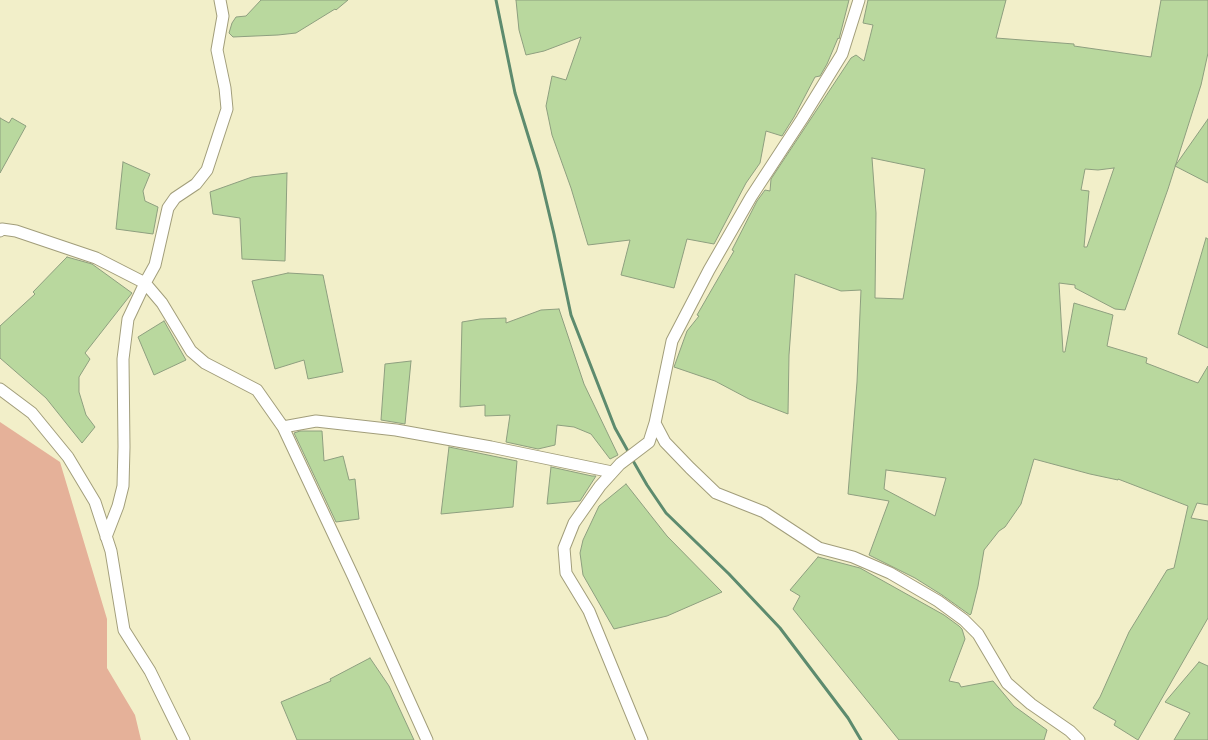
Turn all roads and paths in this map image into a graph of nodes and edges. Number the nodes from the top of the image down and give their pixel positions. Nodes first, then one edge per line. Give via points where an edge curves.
1 (220, 0) edge
2 (859, 0) edge
3 (0, 231) edge
4 (145, 282) junction
5 (0, 389) edge
6 (655, 424) junction
7 (283, 427) junction
8 (616, 468) junction
9 (106, 537) junction
10 (184, 740) edge
11 (427, 740) edge
12 (642, 740) edge
13 (1079, 740) edge

1 - 4 street via 223,16 217,50 227,109 208,170 168,208 155,265
2 - 6 street via 842,54 751,197 672,341
3 - 4 street via 16,231 96,258
4 - 7 street via 191,350 205,363 258,390
4 - 9 street via 128,319 123,359 123,486
5 - 9 street via 32,413 68,458 94,502
6 - 8 street via 649,442
6 - 13 street via 665,442 716,492 764,512 819,548 853,557 890,573 964,620 978,634 1007,683
7 - 8 street via 316,421 396,430
7 - 11 street
8 - 12 street via 574,523 564,556 566,573 589,611
9 - 10 street via 124,630 150,672

